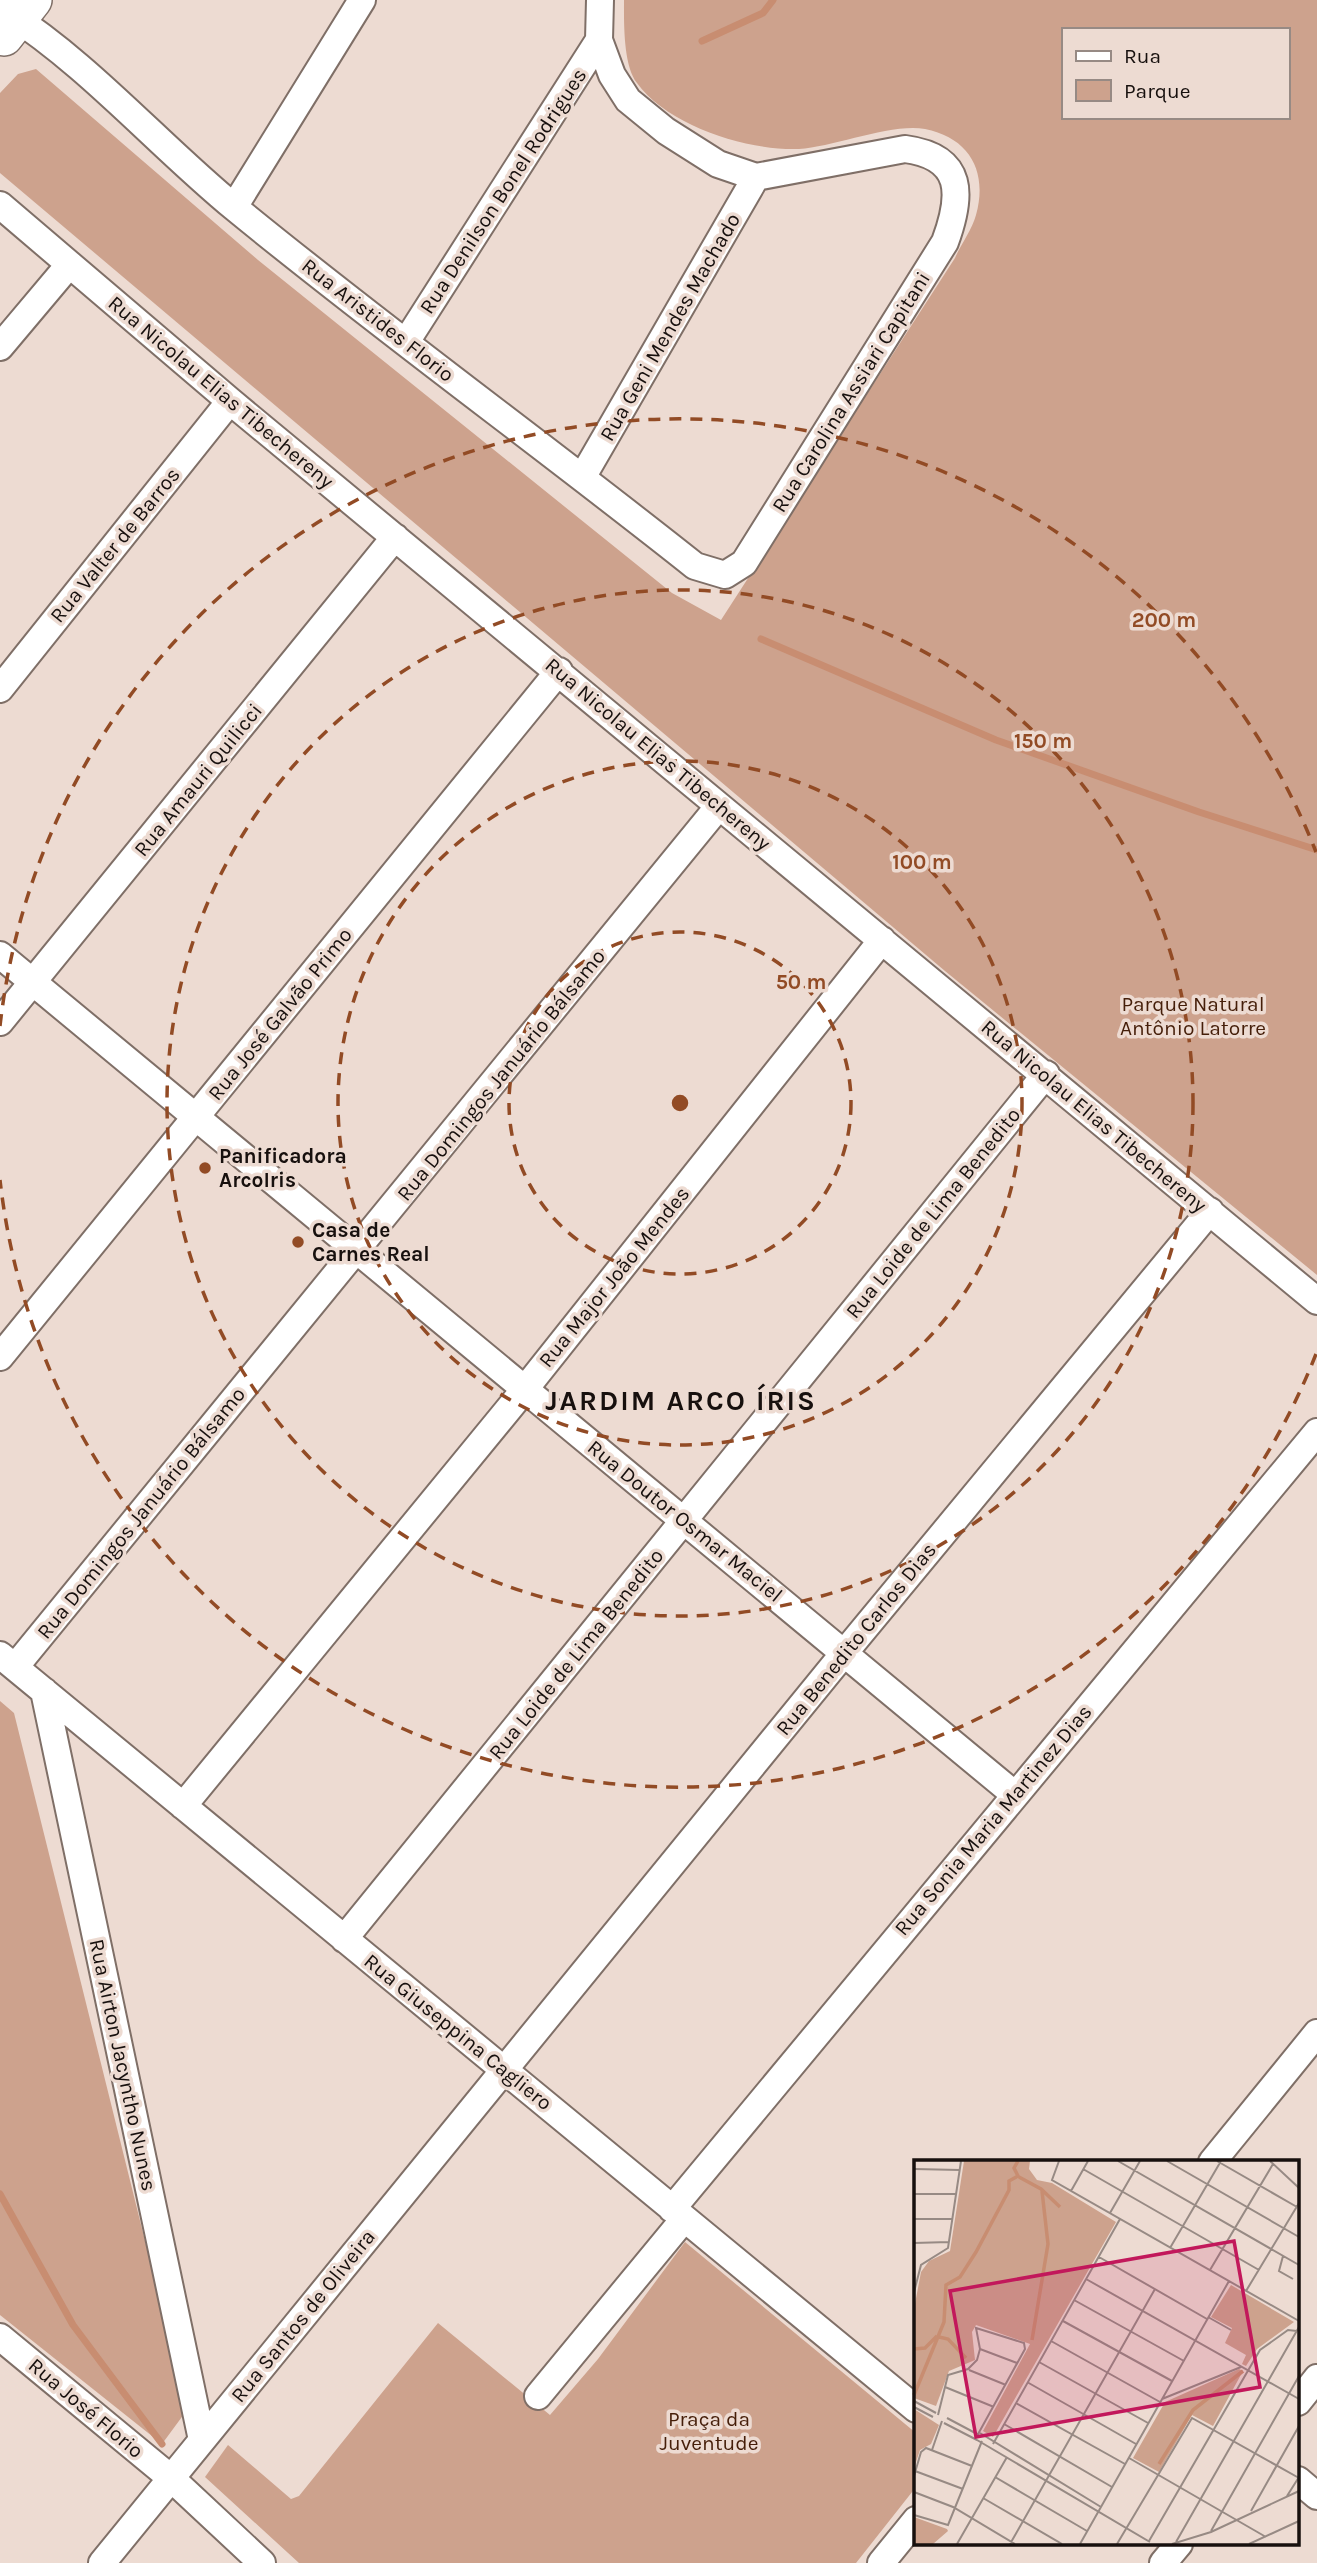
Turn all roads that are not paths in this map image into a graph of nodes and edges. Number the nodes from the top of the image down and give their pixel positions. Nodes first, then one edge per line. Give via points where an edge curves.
1 (362, 0) edge
2 (600, 0) edge
3 (16, 26) edge
4 (599, 40) junction
5 (757, 177) junction
6 (0, 205) edge
7 (234, 207) junction
8 (69, 265) junction
9 (406, 342) junction
10 (0, 347) edge
11 (230, 401) junction
12 (583, 477) junction
13 (395, 537) junction
14 (725, 575) joint
15 (559, 671) junction
16 (0, 689) edge
17 (719, 806) junction
18 (882, 940) junction
19 (0, 955) edge
20 (33, 982) junction
21 (0, 1022) edge
22 (1046, 1074) junction
23 (196, 1118) junction
24 (1210, 1211) junction
25 (358, 1251) junction
26 (1317, 1301) edge
27 (0, 1357) edge
28 (525, 1389) junction
29 (1317, 1432) edge
30 (684, 1520) junction
31 (845, 1652) junction
32 (7, 1661) edge
33 (44, 1691) junction
34 (1014, 1794) junction
35 (183, 1805) junction
36 (344, 1939) junction
37 (1317, 2033) edge
38 (505, 2071) junction
39 (1214, 2160) edge
40 (678, 2214) junction
41 (0, 2337) edge
42 (1317, 2378) edge
43 (538, 2396) dead end
44 (1300, 2399) edge
45 (914, 2407) edge
46 (202, 2440) junction
47 (172, 2479) junction
48 (1300, 2482) edge
49 (1317, 2496) edge
50 (914, 2522) edge
51 (1177, 2546) edge
52 (103, 2563) edge
53 (262, 2563) edge
54 (881, 2563) edge
55 (1163, 2563) edge

1 - 7 street
2 - 4 street
3 - 7 street, Rua Aristides Florio
4 - 5 street via 612,75 628,100 718,164
4 - 9 street, Rua Denilson Bonel Rodrigues
5 - 12 street, Rua Geni Mendes Machado
5 - 14 street, Rua Carolina Assiari Capitani via 905,149 924,152 949,169 957,196 945,242 744,563
6 - 8 street, Rua Nicolau Elias Tibechereny
7 - 9 street, Rua Aristides Florio
8 - 10 street
8 - 11 street, Rua Nicolau Elias Tibechereny
9 - 12 street, Rua Aristides Florio
11 - 13 street, Rua Nicolau Elias Tibechereny
11 - 16 street, Rua Valter de Barros
12 - 14 street, Rua Aristides Florio via 695,566
13 - 15 street, Rua Nicolau Elias Tibechereny
13 - 20 street, Rua Amauri Quilicci
15 - 17 street, Rua Nicolau Elias Tibechereny
15 - 23 street, Rua José Galvão Primo
17 - 18 street, Rua Nicolau Elias Tibechereny
17 - 25 street, Rua Domingos Januário Bálsamo
18 - 22 street, Rua Nicolau Elias Tibechereny
18 - 28 street, Rua Major João Mendes
19 - 20 street, Rua Doutor Osmar Maciel
20 - 21 street, Rua Amauri Quilicci
20 - 23 street, Rua Doutor Osmar Maciel
22 - 24 street, Rua Nicolau Elias Tibechereny
22 - 30 street, Rua Loide de Lima Benedito
23 - 25 street, Rua Doutor Osmar Maciel
23 - 27 street, Rua José Galvão Primo
24 - 26 street, Rua Nicolau Elias Tibechereny
24 - 31 street, Rua Benedito Carlos Dias
25 - 28 street, Rua Doutor Osmar Maciel
25 - 32 street, Rua Domingos Januário Bálsamo
28 - 30 street, Rua Doutor Osmar Maciel
28 - 35 street, Rua Major João Mendes
29 - 34 street, Rua Sonia Maria Martinez Dias
30 - 31 street, Rua Doutor Osmar Maciel
30 - 36 street, Rua Loide de Lima Benedito
31 - 34 street, Rua Doutor Osmar Maciel
31 - 38 street, Rua Benedito Carlos Dias
32 - 33 street, Rua Giuseppina Cagliero
33 - 35 street, Rua Giuseppina Cagliero
33 - 46 street, Rua Airton Jacyntho Nunes
34 - 40 street, Rua Sonia Maria Martinez Dias
35 - 36 street, Rua Giuseppina Cagliero
36 - 38 street, Rua Giuseppina Cagliero
37 - 39 street
38 - 40 street, Rua Giuseppina Cagliero
38 - 46 street, Rua Santos de Oliveira
40 - 43 street, Rua Sonia Maria Martinez Dias
40 - 45 street, Rua Giuseppina Cagliero
41 - 47 street, Rua José Florio
42 - 44 street
46 - 47 street, Rua Santos de Oliveira
47 - 52 street, Rua Santos de Oliveira
47 - 53 street, Rua José Florio
48 - 49 street
50 - 54 street
51 - 55 street

